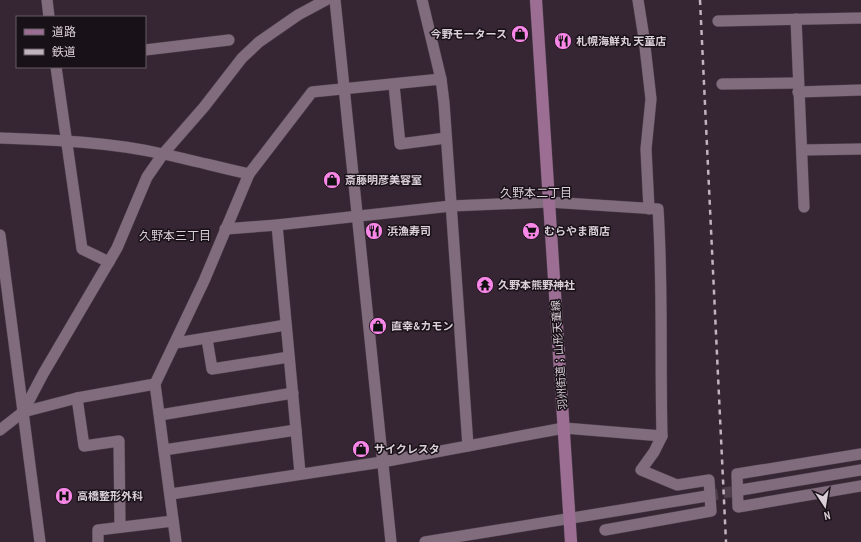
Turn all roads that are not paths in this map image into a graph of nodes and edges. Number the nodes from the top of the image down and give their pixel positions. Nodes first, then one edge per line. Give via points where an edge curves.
1 (47, 0) edge
2 (326, 0) edge
3 (335, 0) edge
4 (422, 0) edge
5 (536, 0) edge
6 (638, 0) edge
7 (49, 16) edge
8 (861, 18) edge
9 (796, 19) junction
10 (718, 21) dead end
11 (229, 40) dead end
12 (146, 50) edge
13 (56, 68) edge
14 (441, 79) junction
15 (722, 84) dead end
16 (394, 85) junction
17 (798, 88) junction
18 (343, 89) junction
19 (861, 90) edge
20 (0, 138) edge
21 (446, 138) junction
22 (66, 140) junction
23 (861, 149) edge
24 (802, 150) junction
25 (163, 154) junction
26 (250, 174) junction
27 (549, 202) junction
28 (451, 206) junction
29 (804, 207) dead end
30 (649, 208) junction
31 (357, 216) junction
32 (277, 226) junction
33 (225, 229) junction
34 (0, 235) edge
35 (109, 262) junction
36 (286, 325) junction
37 (208, 339) junction
38 (176, 344) junction
39 (289, 356) junction
40 (155, 384) junction
41 (293, 393) junction
42 (77, 398) junction
43 (23, 412) junction
44 (160, 415) junction
45 (564, 428) junction
46 (0, 430) edge
47 (296, 430) junction
48 (662, 436) junction
49 (468, 446) junction
50 (164, 450) junction
51 (861, 454) edge
52 (382, 462) junction
53 (861, 470) edge
54 (300, 473) junction
55 (859, 489) edge
56 (741, 490) tunnel mouth
57 (171, 494) junction
58 (707, 496) tunnel mouth
59 (570, 519) junction
60 (173, 520) junction
61 (120, 527) junction
62 (605, 530) dead end
63 (473, 538) edge
64 (40, 542) edge
65 (98, 542) edge
66 (176, 542) edge
67 (391, 542) edge
68 (425, 542) edge
69 (571, 542) edge

1 - 7 street
2 - 25 street via 298,15 259,42 242,58 204,108
3 - 18 street
4 - 14 street
5 - 27 main road, 羽州街道；山形天童線
6 - 30 street via 651,99 646,149
8 - 9 street
9 - 10 street
9 - 17 street
11 - 12 street
13 - 22 street
14 - 16 street
14 - 21 street
15 - 17 street
16 - 18 street
16 - 21 street via 400,144
17 - 19 street
17 - 24 street
18 - 26 street via 312,92
18 - 31 street
20 - 22 street
21 - 28 street
22 - 25 street
22 - 35 street via 82,249
23 - 24 street
24 - 29 street
25 - 26 street
25 - 35 street via 147,177
26 - 33 street
27 - 28 street
27 - 30 street
27 - 45 main road, 羽州街道；山形天童線
28 - 31 street
28 - 49 street
30 - 48 street via 658,209 662,264
31 - 32 street
31 - 52 street
32 - 33 street
32 - 36 street
33 - 38 street
34 - 43 street
35 - 43 street
36 - 37 street
36 - 39 street
37 - 38 street
37 - 39 street via 212,369
38 - 40 street
39 - 41 street
40 - 42 street
40 - 44 street
41 - 44 street
41 - 47 street
42 - 43 street
42 - 61 street via 84,446 119,441
43 - 46 street
43 - 64 street
44 - 50 street
45 - 48 street
45 - 49 street
45 - 59 main road, 羽州街道；山形天童線
47 - 50 street
47 - 54 street
48 - 62 street via 641,470 677,484 709,480 711,511
49 - 52 street
50 - 57 street
51 - 55 street via 737,474 738,507
52 - 54 street
52 - 67 street
53 - 56 street
54 - 57 street
57 - 60 street
58 - 59 street
59 - 63 street
59 - 69 main road, 羽州街道；山形天童線
60 - 61 street
60 - 66 street
61 - 65 street via 98,530
63 - 68 street

